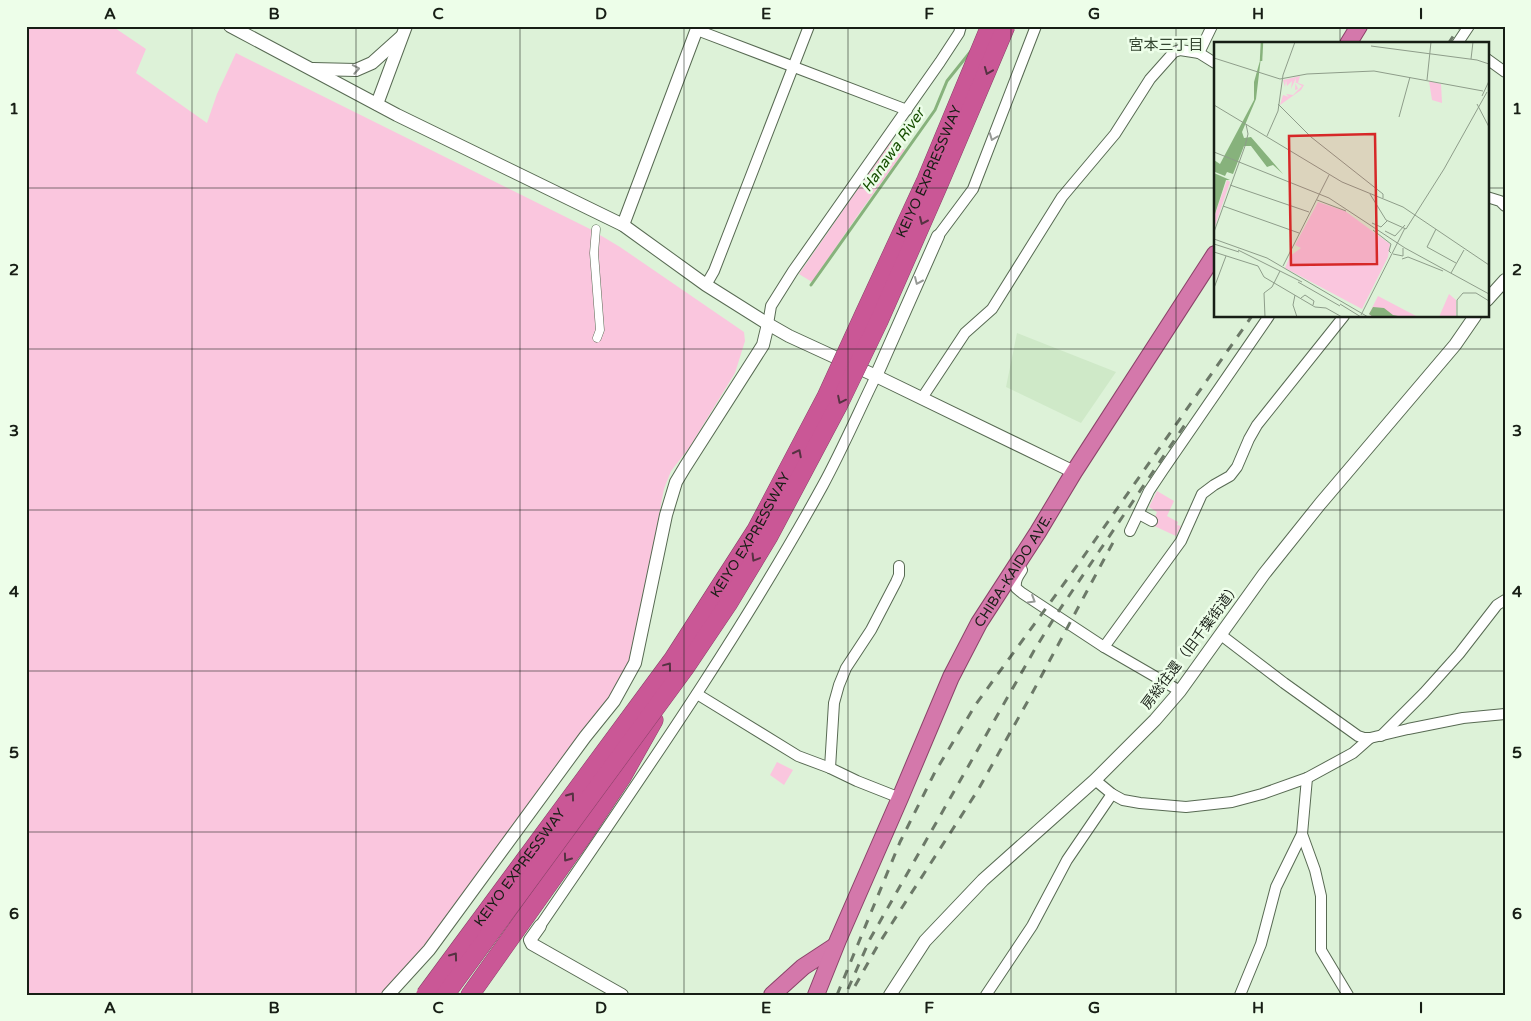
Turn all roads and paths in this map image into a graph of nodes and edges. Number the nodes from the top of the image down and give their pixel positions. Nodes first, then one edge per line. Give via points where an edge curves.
1 (230, 26) edge
2 (809, 26) edge
3 (962, 26) edge
4 (990, 26) edge
5 (1006, 26) edge
6 (1036, 26) edge
7 (1212, 26) edge
8 (1359, 26) edge
9 (1469, 26) edge
10 (697, 28) edge
11 (403, 32) edge
12 (1349, 42) edge
13 (1461, 42) edge
14 (1199, 53) junction
15 (1488, 60) edge
16 (1214, 62) edge
17 (793, 67) junction
18 (308, 69) junction
19 (1505, 72) edge
20 (377, 104) junction
21 (907, 110) junction
22 (1488, 197) edge
23 (1503, 201) edge
24 (622, 225) junction
25 (596, 229) dead end
26 (938, 236) joint
27 (1214, 256) edge
28 (1505, 280) edge
29 (706, 285) junction
30 (1488, 299) edge
31 (1268, 318) edge
32 (1342, 318) edge
33 (1474, 318) edge
34 (768, 324) junction
35 (597, 338) dead end
36 (876, 376) junction
37 (922, 398) junction
38 (1074, 472) junction
39 (1139, 514) junction
40 (1152, 521) dead end
41 (1130, 531) dead end
42 (1038, 532) junction
43 (899, 566) dead end
44 (1505, 600) edge
45 (1221, 635) junction
46 (1104, 647) junction
47 (685, 668) junction
48 (1180, 690) junction
49 (697, 694) junction
50 (1505, 714) edge
51 (1375, 737) junction
52 (830, 768) junction
53 (1306, 778) junction
54 (1094, 780) junction
55 (1112, 794) junction
56 (900, 798) junction
57 (1302, 834) junction
58 (540, 926) joint
59 (835, 946) junction
60 (470, 993) edge
61 (388, 995) edge
62 (425, 995) edge
63 (445, 995) edge
64 (622, 995) edge
65 (772, 995) edge
66 (816, 995) edge
67 (890, 995) edge
68 (986, 995) edge
69 (1240, 995) edge
70 (1348, 995) edge

1 - 18 street
2 - 17 street
3 - 21 street
62 -> 4 highway, KEIYO EXPRESSWAY, bridge via 672,659 756,530 849,348 926,180
5 -> 47 highway, KEIYO EXPRESSWAY, bridge via 940,182 839,404 769,536
6 -> 26 street via 973,190
7 - 14 street
8 - 12 highway
9 - 13 street
10 - 17 street
10 - 24 street
18 -> 11 street via 356,70 372,63
11 - 20 street
14 - 16 street
14 - 37 street via 1174,52 1150,79 1115,134 1062,197 992,309 966,333
15 - 19 street
17 - 21 street
17 - 29 street
18 - 20 street
20 - 24 street
21 - 34 street via 792,271 771,306
22 - 23 street
24 - 29 street
25 - 35 street via 594,253 600,330
26 -> 36 street
27 - 38 highway, CHIBA-KAIDO AVE.
28 - 30 street
29 - 34 street
31 - 39 street via 1149,491
32 - 46 street via 1257,425 1230,476 1202,494 1181,541
33 - 45 street, 房総往還（旧千葉街道） via 1455,345 1264,574
34 - 36 street
34 - 61 street via 763,345 676,482 660,541 635,663 626,682 430,950
36 - 37 street
36 - 49 street via 824,484
37 - 38 street
38 - 42 highway, CHIBA-KAIDO AVE.
39 - 40 street
39 - 41 street
42 -> 46 street via 1040,541 1017,578 1016,588
42 - 56 highway, CHIBA-KAIDO AVE. via 992,601 951,677
43 - 52 street via 896,582 871,630 846,668 839,686 834,704
44 - 51 street via 1497,605 1460,654 1424,693
45 - 48 street, 房総往還（旧千葉街道）
45 - 51 street via 1358,736
46 - 48 street
47 -> 60 highway, bridge via 602,807
47 - 63 highway, KEIYO EXPRESSWAY, bridge
48 - 54 street, 房総往還（旧千葉街道） via 1155,720
49 - 52 street via 798,756
49 - 58 street
50 - 51 street via 1463,718
51 - 53 street via 1353,753
52 - 56 street
53 - 55 street via 1262,794 1205,806 1140,803
53 - 57 street
54 - 55 street
54 - 67 street, 房総往還（旧千葉街道） via 983,880 925,941
55 - 68 street via 1067,860 1032,926
56 - 59 highway, CHIBA-KAIDO AVE.
57 - 69 street via 1276,887 1261,944
57 - 70 street via 1322,896 1321,950
58 - 64 street via 530,940 532,944
59 - 65 highway
59 - 66 highway, CHIBA-KAIDO AVE.

